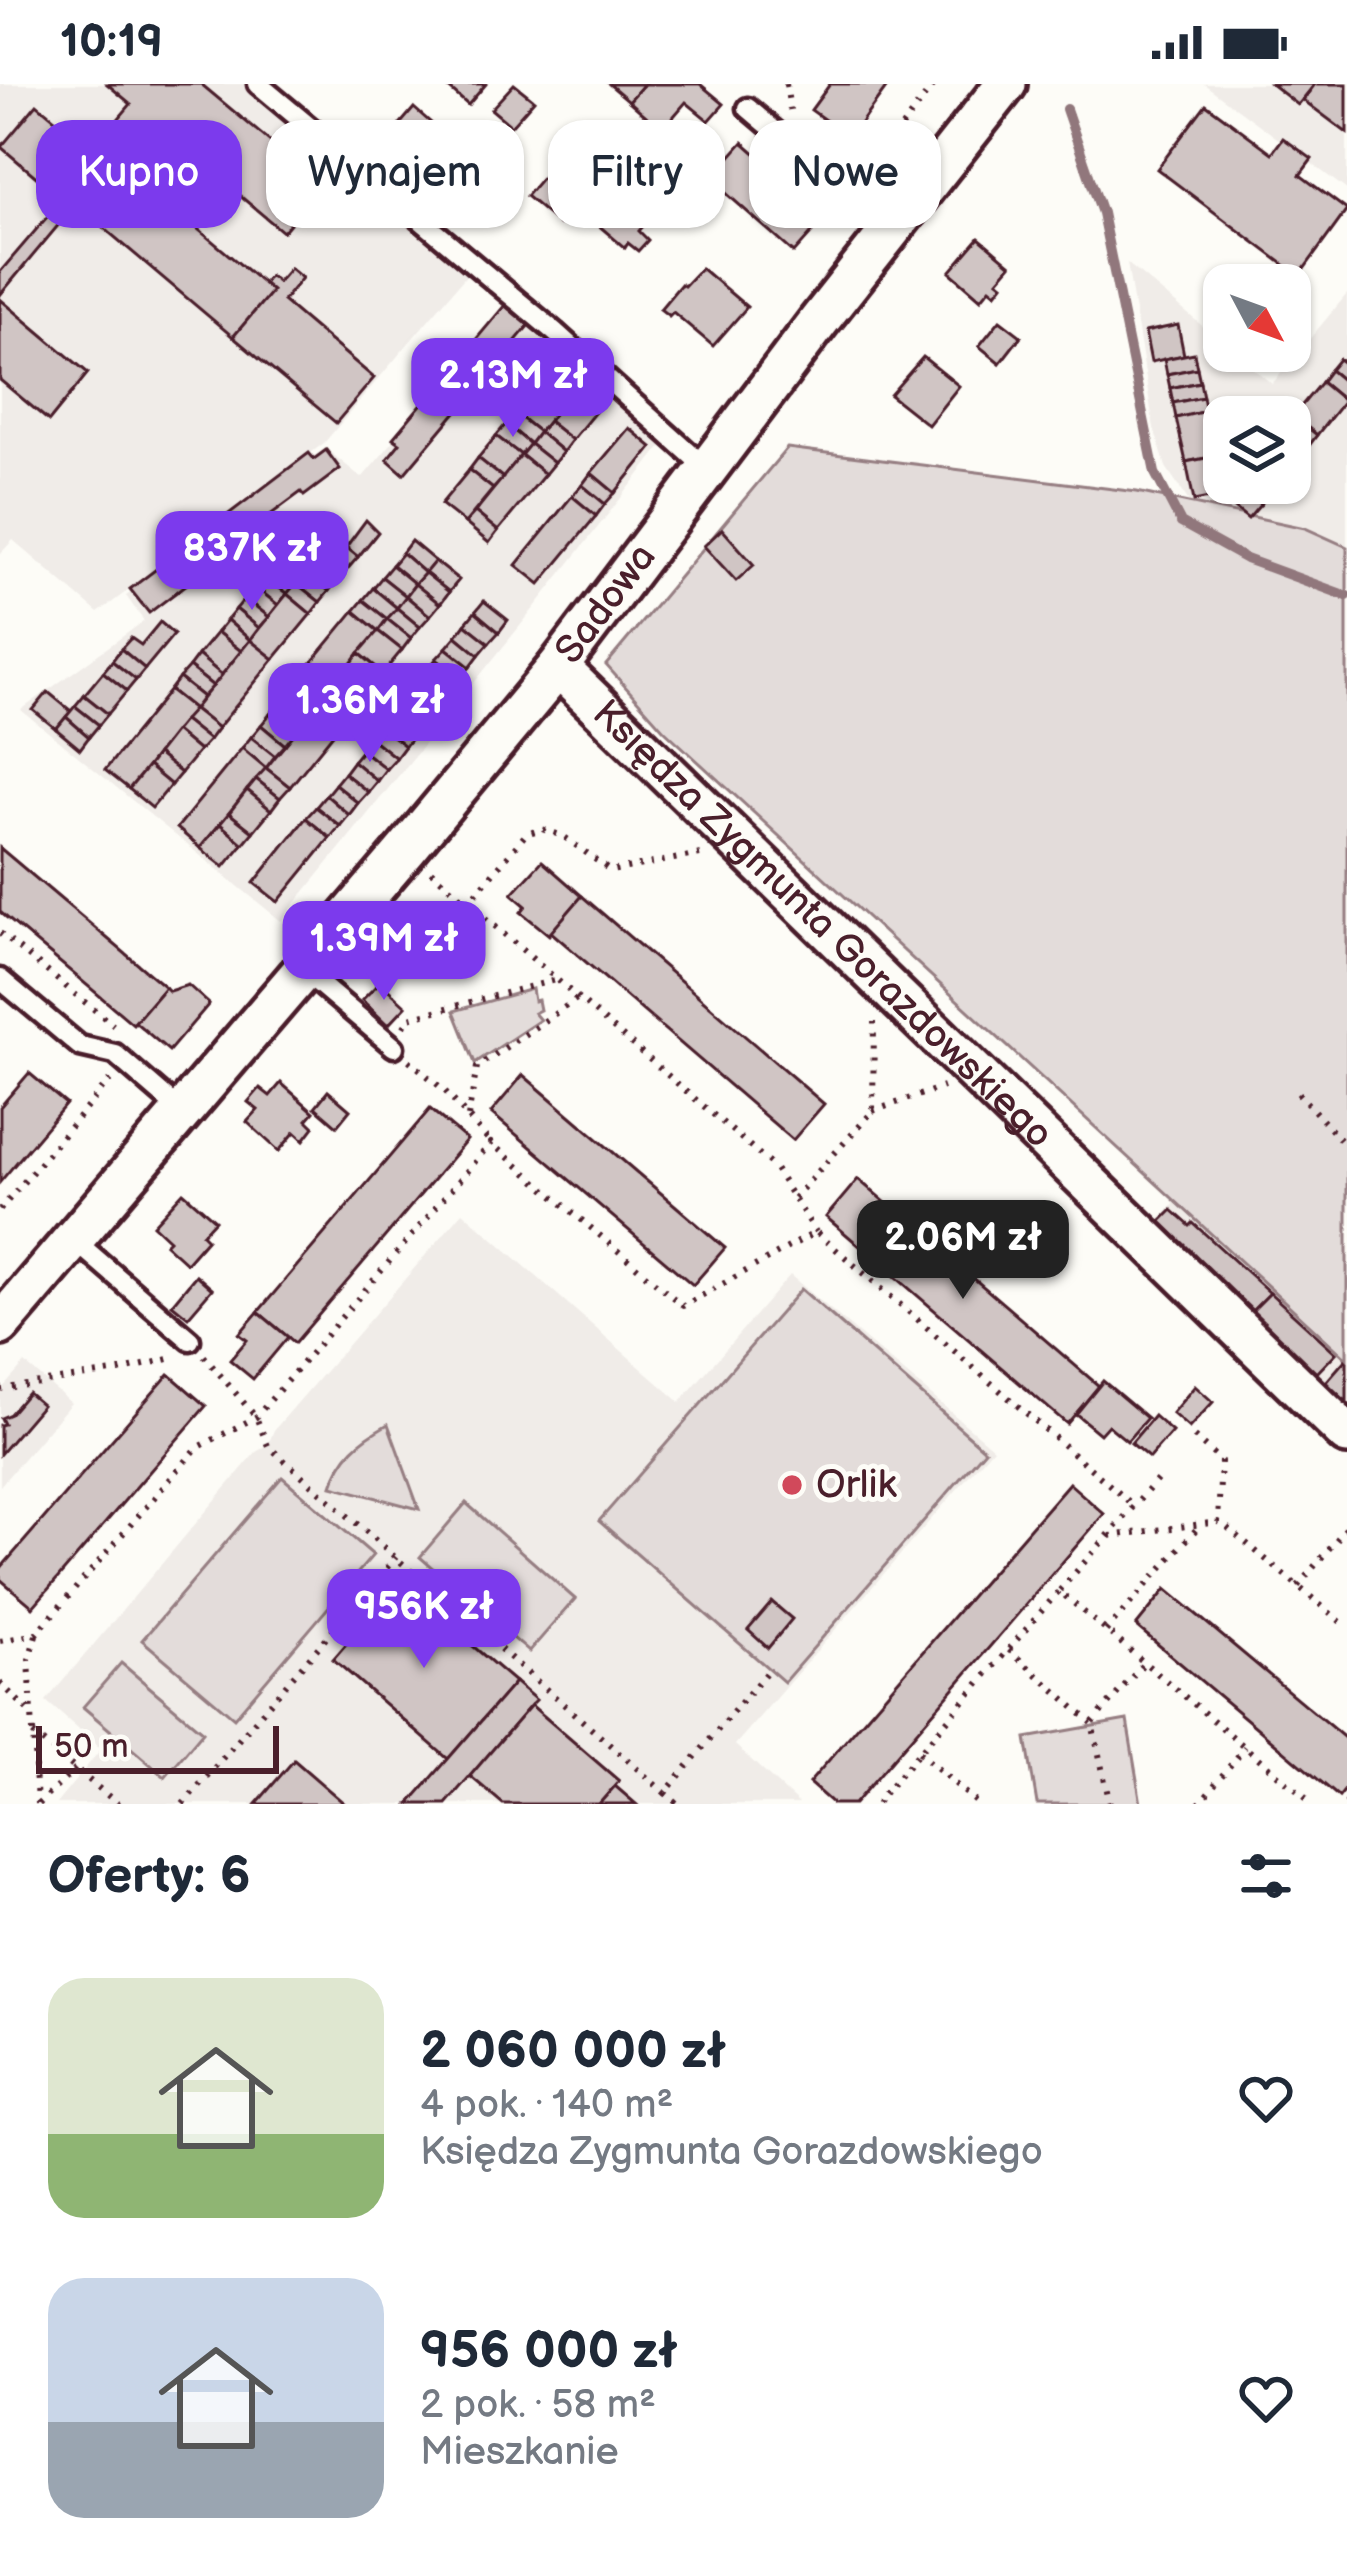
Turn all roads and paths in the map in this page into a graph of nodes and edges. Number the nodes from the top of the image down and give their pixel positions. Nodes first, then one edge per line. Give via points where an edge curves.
1 (258, 84) edge
2 (787, 84) edge
3 (934, 84) edge
4 (1006, 84) edge
5 (748, 108) dead end
6 (791, 118) dead end
7 (907, 120) edge
8 (891, 229) junction
9 (707, 469) junction
10 (558, 667) junction
11 (743, 847) junction
12 (422, 863) dead end
13 (468, 903) junction
14 (0, 932) edge
15 (303, 970) junction
16 (0, 979) edge
17 (557, 980) junction
18 (896, 995) junction
19 (578, 998) junction
20 (127, 1036) dead end
21 (394, 1048) junction
22 (124, 1062) junction
23 (969, 1066) junction
24 (1298, 1093) dead end
25 (873, 1111) junction
26 (182, 1112) junction
27 (468, 1118) junction
28 (490, 1143) junction
29 (1347, 1147) edge
30 (794, 1198) junction
31 (0, 1210) edge
32 (816, 1232) junction
33 (73, 1239) junction
34 (0, 1324) edge
35 (195, 1345) junction
36 (0, 1389) edge
37 (256, 1417) junction
38 (1347, 1434) edge
39 (1194, 1437) dead end
40 (1157, 1480) dead end
41 (1134, 1506) junction
42 (1202, 1522) junction
43 (1217, 1522) junction
44 (1347, 1527) edge
45 (1106, 1537) junction
46 (395, 1557) junction
47 (1298, 1586) junction
48 (1059, 1592) junction
49 (1347, 1627) edge
50 (1106, 1631) junction
51 (36, 1634) junction
52 (0, 1641) edge
53 (1008, 1649) junction
54 (1144, 1663) junction
55 (769, 1669) dead end
56 (0, 1683) edge
57 (32, 1715) junction
58 (1092, 1723) junction
59 (34, 1734) junction
60 (1245, 1747) junction
61 (920, 1752) junction
62 (77, 1768) junction
63 (665, 1793) junction
64 (38, 1804) edge
65 (118, 1804) edge
66 (183, 1804) edge
67 (678, 1804) edge
68 (878, 1804) edge
69 (978, 1804) edge
70 (1110, 1804) edge
71 (1199, 1804) edge
72 (1313, 1804) edge

1 - 9 lane
2 - 6 path
3 - 7 path
4 - 8 street, Sadowa
5 - 8 lane
8 - 9 street, Sadowa
9 - 10 street, Sadowa
10 - 11 street, Księdza Zygmunta Gorazdowskiego
10 - 15 street, Sadowa
11 - 13 path via 611,871 542,829 526,834
11 - 18 street, Księdza Zygmunta Gorazdowskiego
12 - 13 path
13 - 17 path
14 - 20 path
15 - 21 lane
15 - 26 street, Sadowa
16 - 22 lane via 80,1046
17 - 19 path
17 - 21 path via 409,1018
18 - 23 street, Księdza Zygmunta Gorazdowskiego
18 - 25 path via 874,1020
19 - 27 path via 477,1066
19 - 30 path via 773,1166
21 - 27 path
22 - 26 lane
22 - 31 path
23 - 25 path via 949,1085
23 - 38 street, Księdza Zygmunta Gorazdowskiego
24 - 29 path
25 - 30 path
26 - 33 street, Sadowa
27 - 28 path
28 - 32 path via 683,1306
28 - 37 path
30 - 32 path
32 - 41 path
33 - 34 street, Sadowa
33 - 35 lane
35 - 36 path via 118,1371
35 - 37 path
37 - 46 path via 268,1445
37 - 51 path via 197,1448
39 - 43 path via 1221,1461
40 - 41 path
41 - 45 path
42 - 43 path
42 - 45 path
42 - 50 path
43 - 47 path
44 - 47 path
45 - 48 path
46 - 63 path
46 - 66 path
47 - 49 path
48 - 50 path
48 - 53 path
50 - 54 path
51 - 52 path
51 - 57 path
53 - 58 path
53 - 61 path
54 - 58 path
54 - 60 path
55 - 63 path
56 - 57 path
57 - 59 path
58 - 70 path
59 - 62 path
59 - 64 path
60 - 71 path
60 - 72 path
61 - 68 path
61 - 69 path
62 - 64 path
62 - 65 path
63 - 67 path

